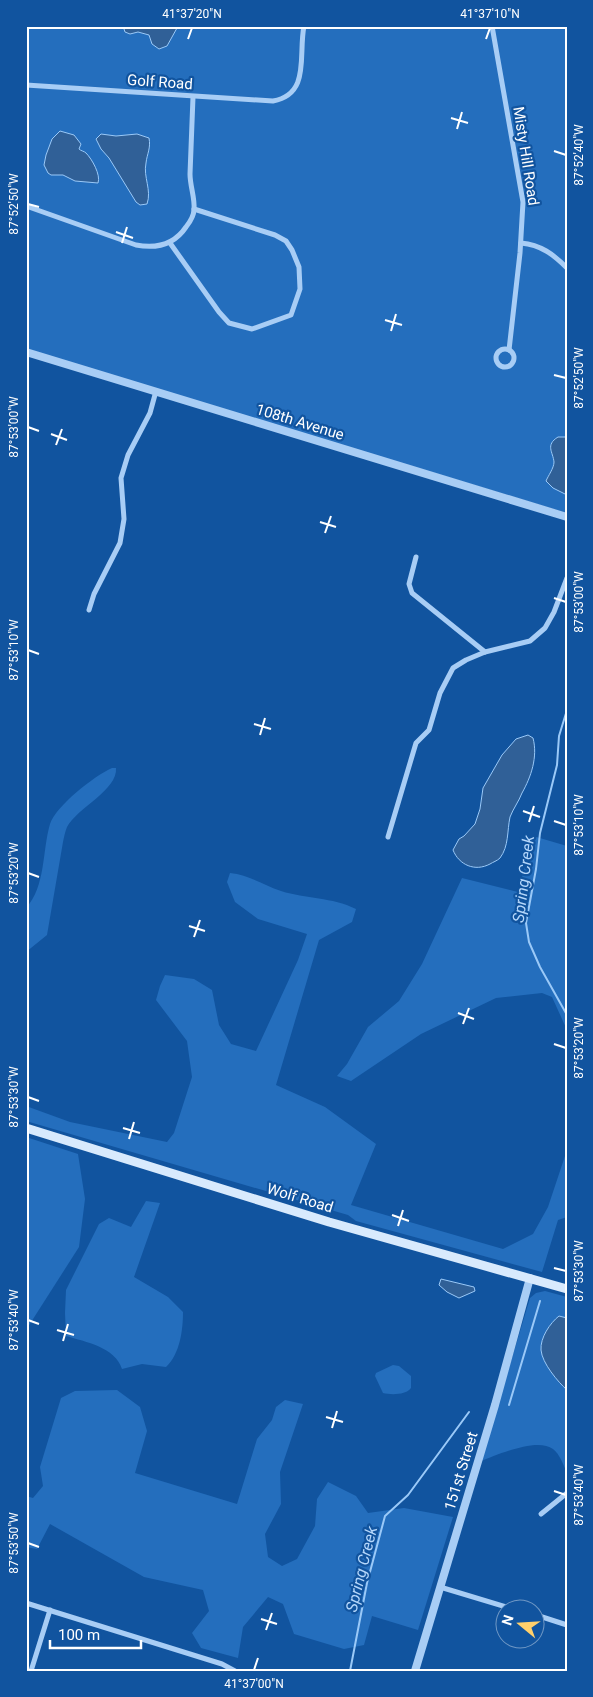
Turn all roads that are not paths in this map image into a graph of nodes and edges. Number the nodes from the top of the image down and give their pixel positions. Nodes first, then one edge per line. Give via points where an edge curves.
1 (304, 26) edge
2 (492, 26) edge
3 (28, 86) edge
4 (26, 94) edge
5 (193, 97) junction
6 (26, 206) edge
7 (194, 209) junction
8 (170, 243) junction
9 (521, 243) junction
10 (567, 268) edge
11 (509, 350) dead end
12 (26, 352) edge
13 (156, 391) junction
14 (567, 517) edge
15 (416, 557) dead end
16 (567, 578) edge
17 (89, 610) dead end
18 (485, 652) junction
19 (388, 837) dead end
20 (26, 1128) edge
21 (530, 1278) junction
22 (567, 1289) edge
23 (567, 1494) edge
24 (541, 1514) dead end
25 (440, 1587) junction
26 (26, 1603) edge
27 (496, 1604) edge
28 (50, 1610) junction
29 (546, 1619) edge
30 (567, 1625) edge
31 (31, 1671) edge
32 (235, 1671) edge
33 (415, 1671) edge

1 - 5 street, Golf Road via 300,73 290,95 273,101
2 - 9 street, Misty Hill Road via 523,202
3 - 4 street
3 - 5 street, Golf Road
5 - 7 street via 190,178
6 - 8 street via 136,246
7 - 8 street via 182,234
7 - 8 street via 275,234 286,241 299,267 300,289 291,315 252,329 229,323
9 - 10 street via 545,249
9 - 11 street, Misty Hill Road
12 - 13 street, 108th Avenue
13 - 14 street, 108th Avenue
13 - 17 street via 150,413 122,472 120,488 124,519 120,543
15 - 18 street via 409,584 412,592
16 - 18 street via 545,628 530,641
18 - 19 street via 453,668 440,693 429,730 416,743
20 - 21 main road, Wolf Road via 323,1220
21 - 22 main road, Wolf Road
21 - 25 street, 151st Street
23 - 24 street
25 - 27 street
25 - 33 street, 151st Street
26 - 28 street
28 - 31 street
28 - 32 street via 222,1664
29 - 30 street

